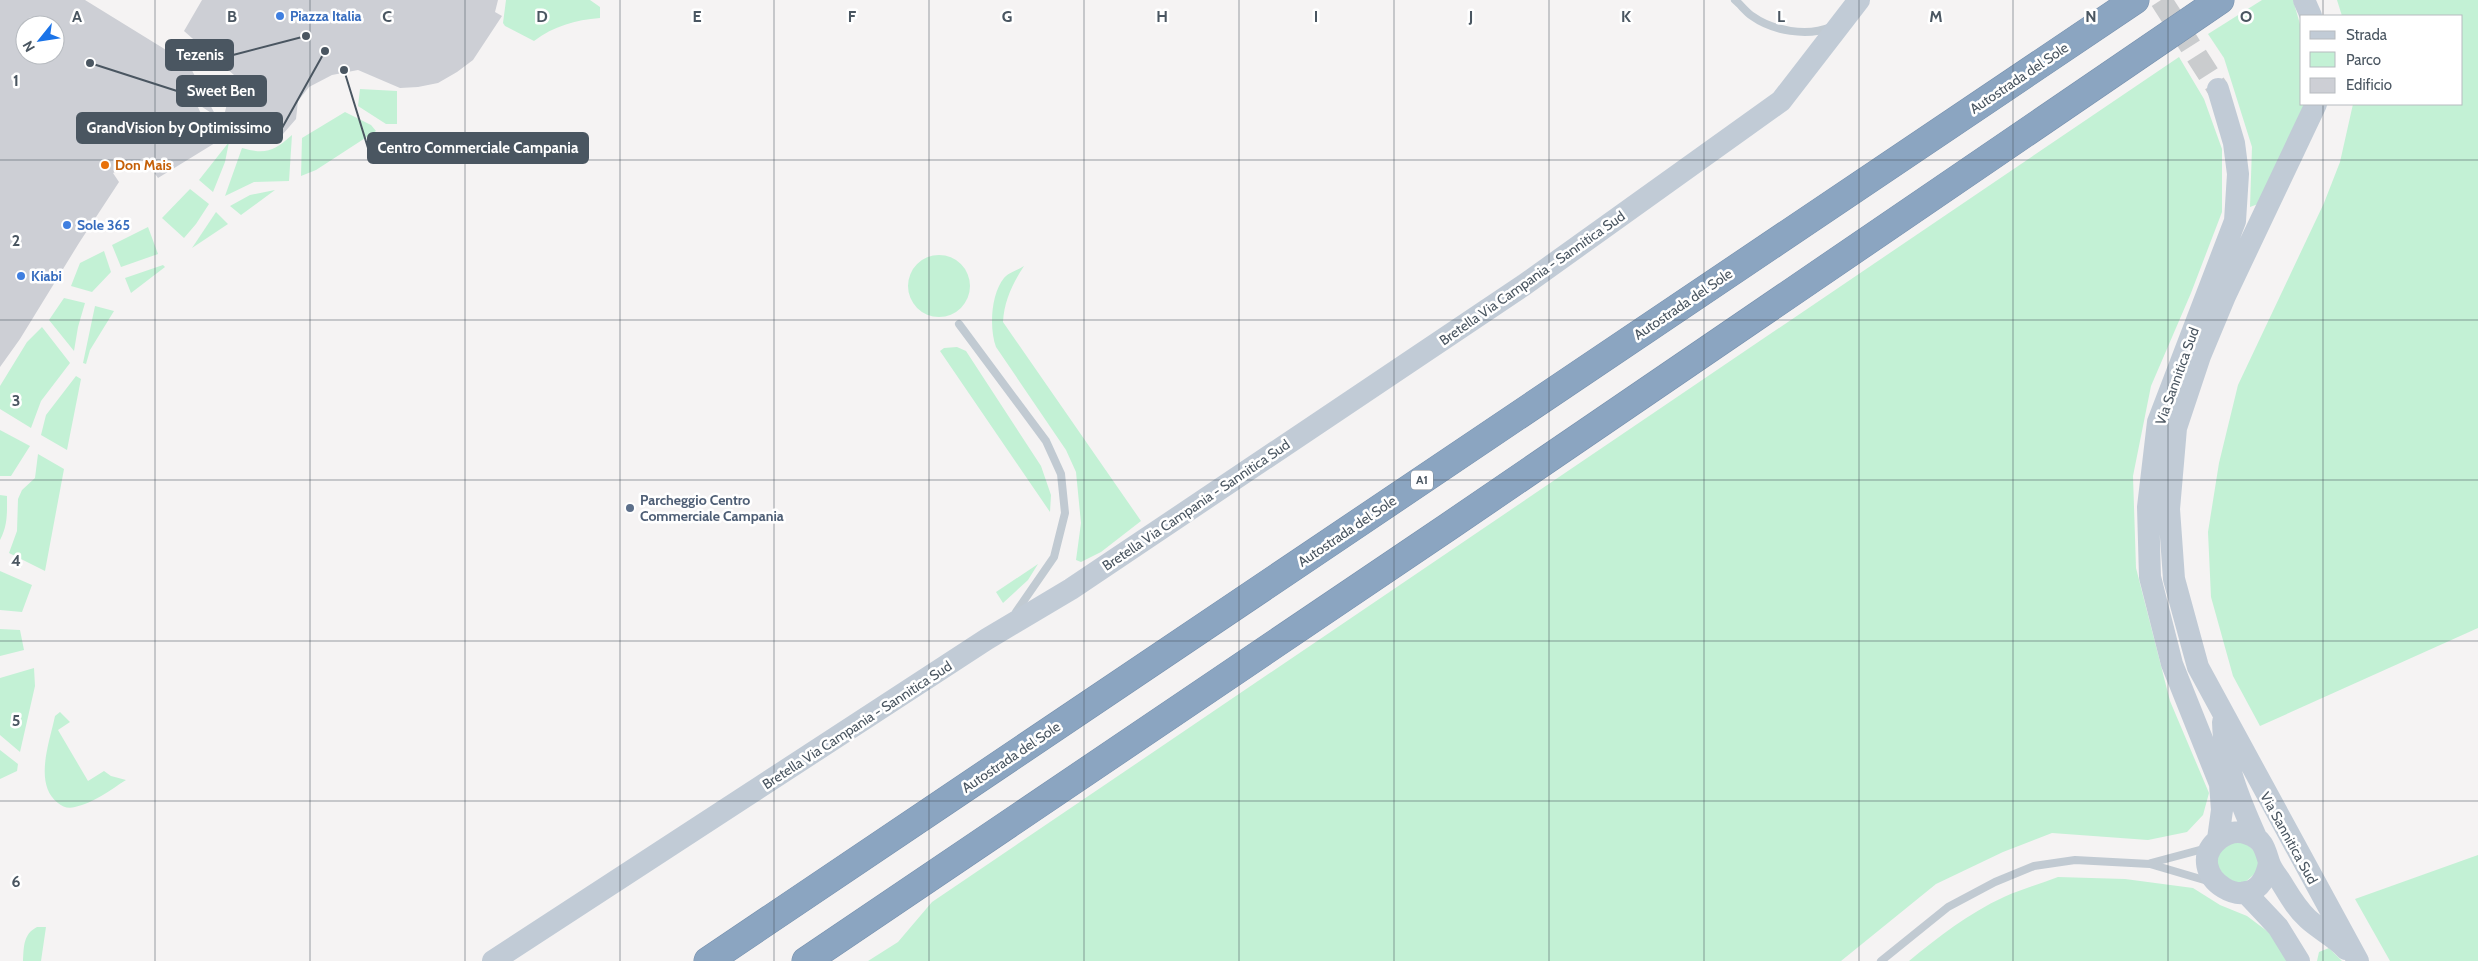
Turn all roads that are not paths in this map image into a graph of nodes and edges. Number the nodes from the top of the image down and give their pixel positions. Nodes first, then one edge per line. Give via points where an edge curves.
1 (1735, 0) edge
2 (1859, 0) edge
3 (2135, 0) edge
4 (2220, 0) edge
5 (2304, 0) edge
6 (2310, 15) edge
7 (1842, 22) junction
8 (2218, 89) tunnel mouth
9 (2316, 105) edge
10 (959, 324) dead end
11 (988, 639) junction
12 (2222, 714) junction
13 (2256, 837) junction
14 (2215, 843) junction
15 (2269, 863) junction
16 (2150, 864) junction
17 (2217, 884) junction
18 (2245, 892) junction
19 (492, 961) edge
20 (708, 961) edge
21 (806, 961) edge
22 (1881, 961) edge
23 (2299, 961) edge
24 (2358, 961) edge

1 - 7 lane via 1753,17 1776,27 1800,32 1822,30
2 - 7 street, Bretella Via Campania - Sannitica Sud
3 - 20 highway, Autostrada del Sole / A1
4 - 21 highway
5 - 6 street
7 - 11 street, Bretella Via Campania - Sannitica Sud via 1781,102 1524,285 1071,589
8 - 14 street, Via Sannitica Sud via 2234,142 2238,174 2235,221 2158,422 2148,507 2150,577 2172,664 2220,784 2222,810
9 - 12 street, Via Sannitica Sud via 2225,296 2200,356 2176,428 2168,509 2174,579 2198,667
10 - 11 lane via 1046,441 1061,474 1065,512 1054,557 1020,607
11 - 19 street, Bretella Via Campania - Sannitica Sud
12 - 13 street, Via Sannitica Sud via 2225,757
12 - 24 street, Via Sannitica Sud
13 - 14 street, Via Sannitica Sud via 2237,832
13 - 15 street, Via Sannitica Sud via 2263,844
14 - 16 lane
14 - 17 street, Via Sannitica Sud via 2208,867
15 - 18 street via 2262,882
15 - 24 street, Via Sannitica Sud via 2295,905
16 - 17 lane
16 - 22 lane via 2075,860 2034,866 1948,907
17 - 18 street via 2235,893
18 - 23 street via 2278,927

